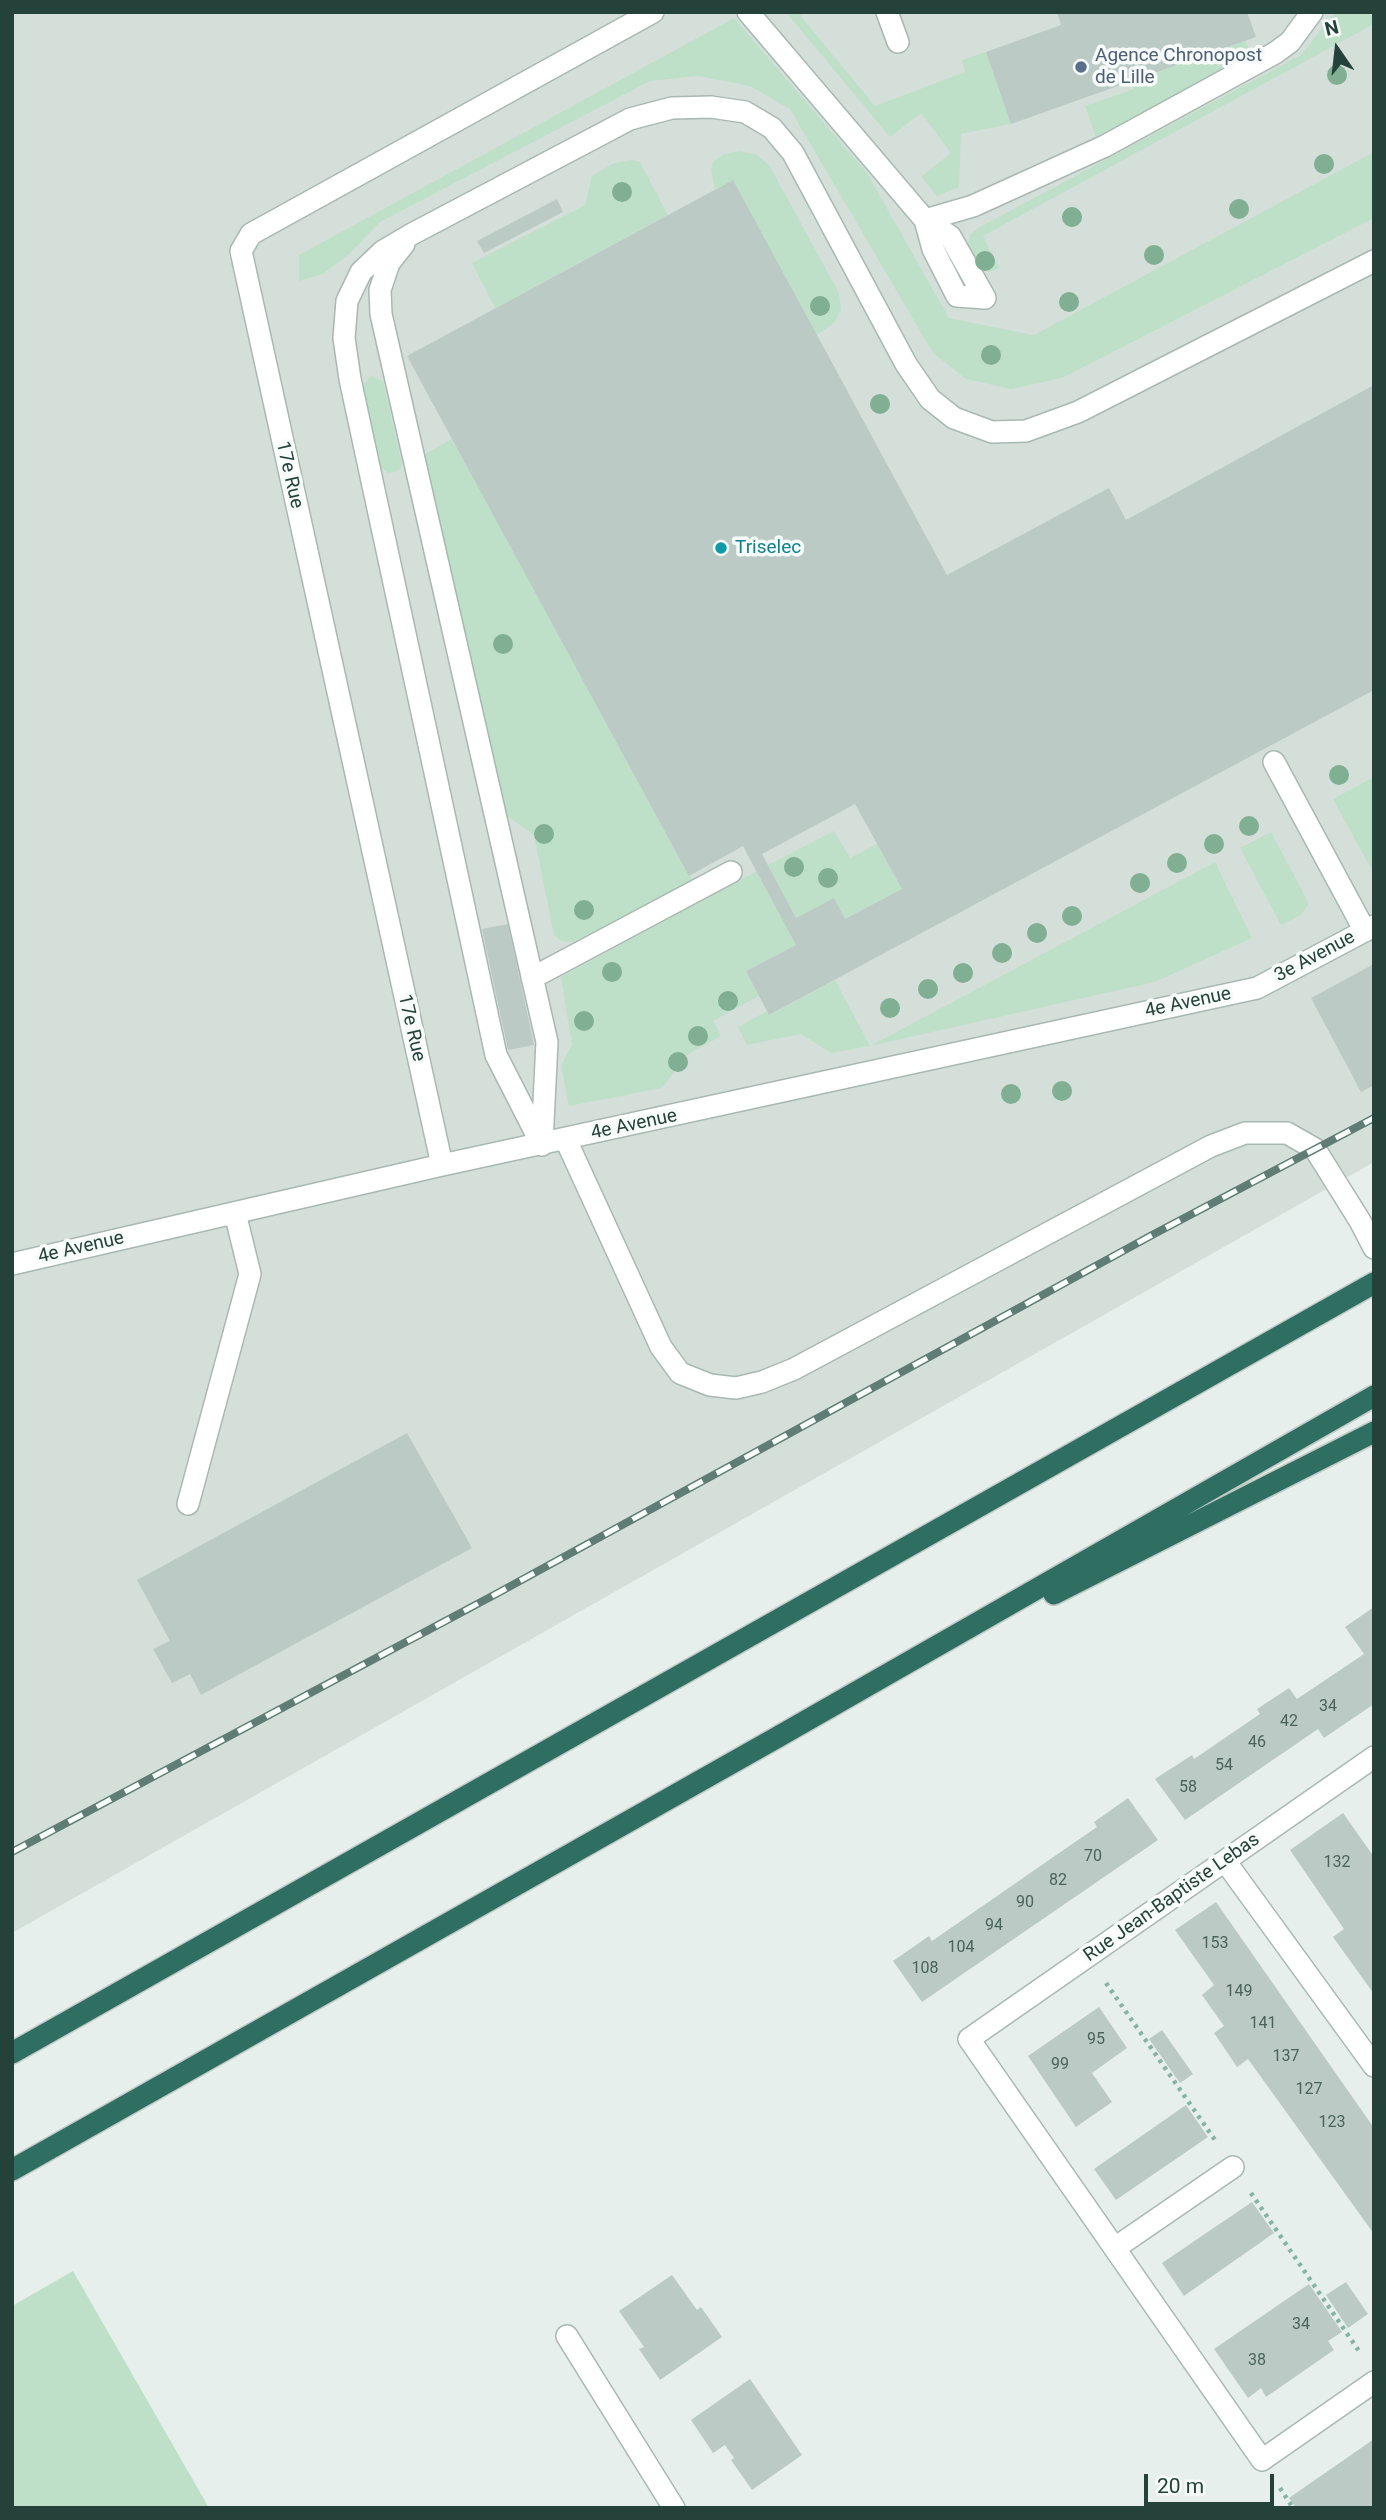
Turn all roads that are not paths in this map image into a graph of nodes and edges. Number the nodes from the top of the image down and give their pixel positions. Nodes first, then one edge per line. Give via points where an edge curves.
1 (653, 12) edge
2 (748, 12) edge
3 (887, 12) edge
4 (1312, 12) edge
5 (898, 42) dead end
6 (412, 234) junction
7 (1374, 261) edge
8 (1274, 762) dead end
9 (732, 872) dead end
10 (1369, 928) edge
11 (532, 978) junction
12 (1257, 988) joint
13 (566, 1140) junction
14 (542, 1145) junction
15 (442, 1165) junction
16 (235, 1213) junction
17 (1374, 1248) edge
18 (12, 1264) edge
19 (1374, 1283) edge
20 (1374, 1396) edge
21 (1374, 1432) edge
22 (188, 1504) dead end
23 (842, 1700) junction
24 (1374, 1757) edge
25 (1225, 1861) junction
26 (12, 2053) edge
27 (1374, 2066) edge
28 (1233, 2167) dead end
29 (12, 2170) edge
30 (1115, 2248) junction
31 (567, 2336) dead end
32 (1374, 2382) edge
33 (674, 2508) edge

1 - 15 street, 17e Rue via 251,234 241,251
2 - 4 street via 925,220 973,206 1105,146 1275,52 1290,42
3 - 5 street
6 - 7 street via 630,119 672,108 745,112 772,128 793,153 906,364 930,399 954,418 992,432 1026,431 1078,412
6 - 11 street via 389,263 380,290 381,314
6 - 14 street via 383,251 361,272 348,301 344,338 496,1055
8 - 10 street
9 - 11 street
10 - 12 street, 3e Avenue
11 - 14 street via 547,1042
12 - 13 street, 4e Avenue
13 - 14 street, 4e Avenue
13 - 17 street via 660,1347 680,1373 710,1385 736,1388 794,1369 1211,1146 1245,1133 1287,1133 1315,1149
14 - 15 street, 4e Avenue
15 - 16 street, 4e Avenue
16 - 18 street, 4e Avenue
16 - 22 street via 250,1274
19 - 26 highway
20 - 23 highway
21 - 23 highway
23 - 29 highway
24 - 25 street, Rue Jean-Baptiste Lebas
25 - 27 street
25 - 30 street, Rue Jean-Baptiste Lebas via 969,2039
28 - 30 street
30 - 32 street via 1262,2460
31 - 33 street

